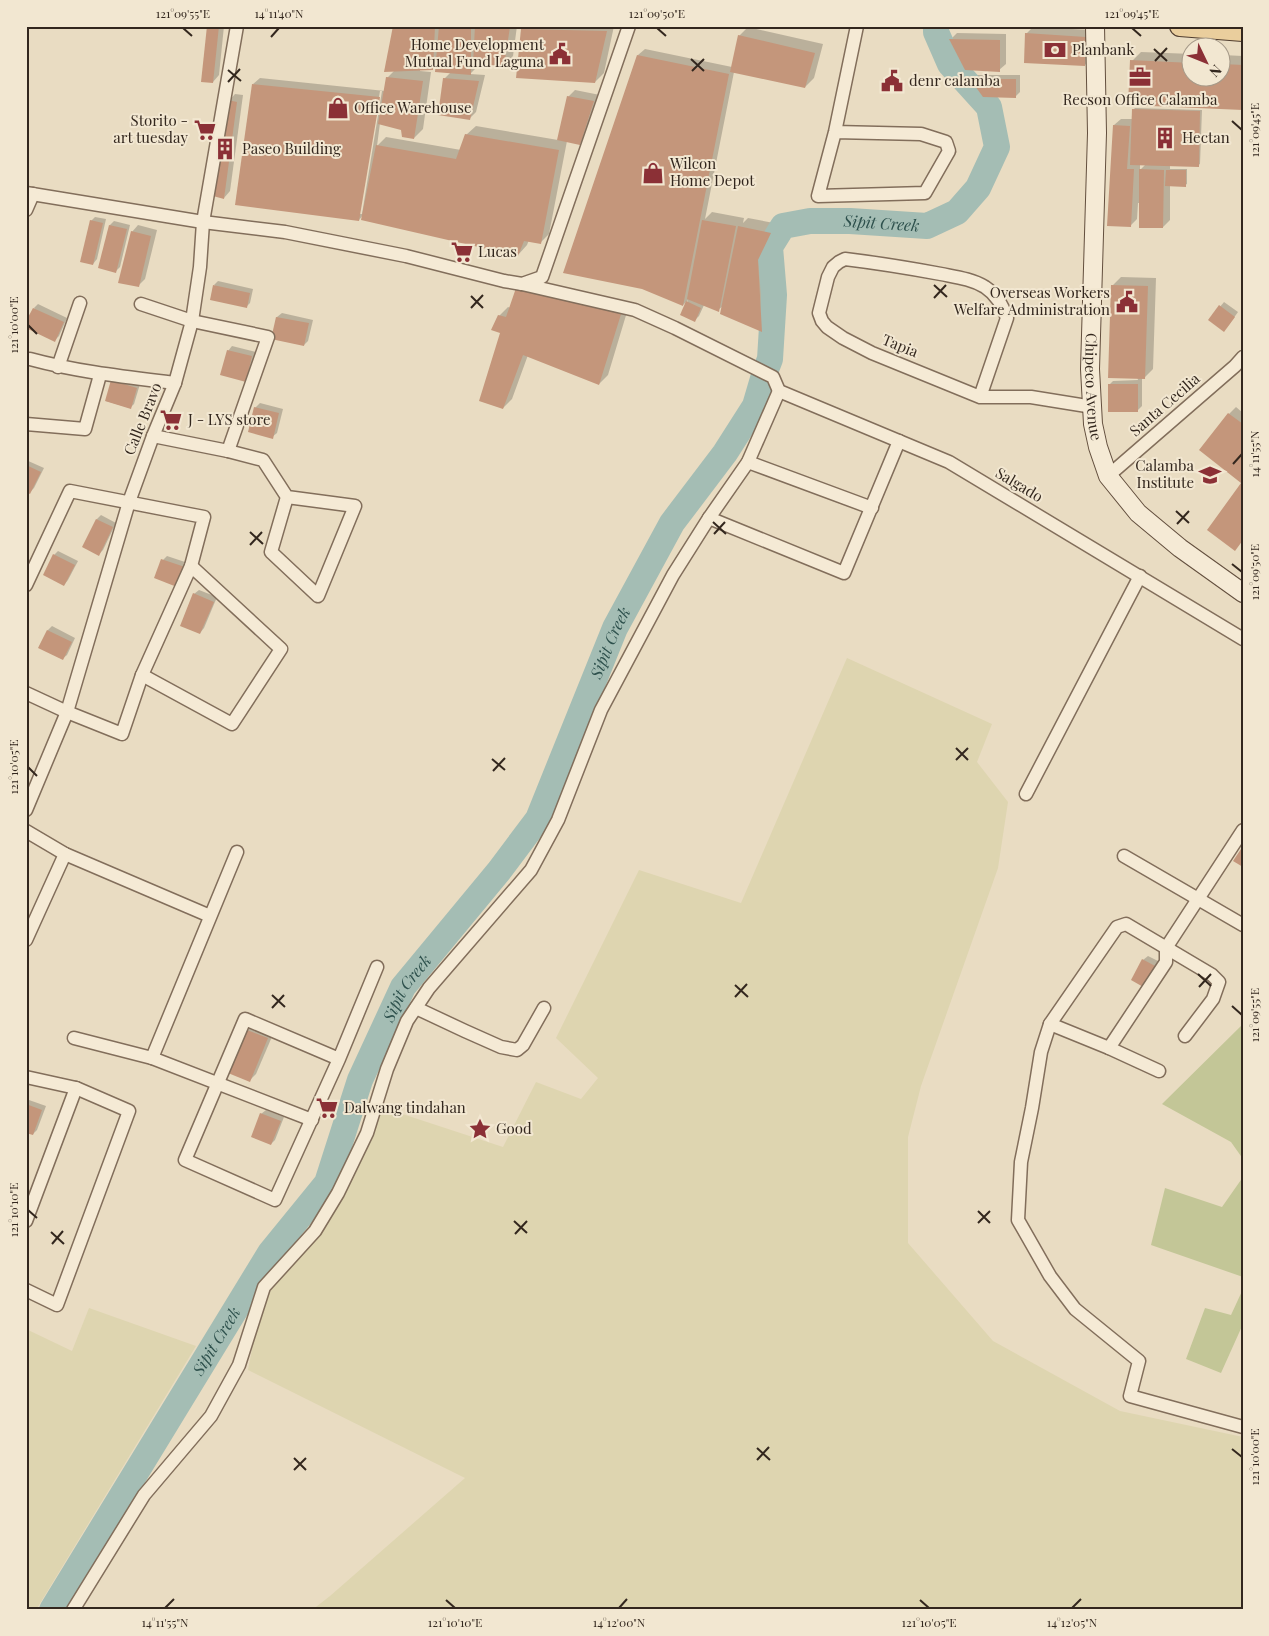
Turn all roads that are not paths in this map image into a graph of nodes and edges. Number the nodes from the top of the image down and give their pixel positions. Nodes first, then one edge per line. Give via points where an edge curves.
1 (237, 26) edge
2 (629, 26) edge
3 (858, 26) edge
4 (1095, 26) edge
5 (1180, 26) edge
6 (1243, 31) edge
7 (834, 132) junction
8 (30, 194) edge
9 (26, 210) edge
10 (203, 222) junction
11 (522, 284) junction
12 (80, 303) dead end
13 (141, 304) dead end
14 (192, 321) junction
15 (28, 358) edge
16 (1240, 365) edge
17 (58, 367) junction
18 (100, 375) junction
19 (175, 383) junction
20 (778, 391) junction
21 (980, 397) junction
22 (1093, 407) junction
23 (26, 424) edge
24 (153, 436) junction
25 (899, 441) junction
26 (228, 451) junction
27 (748, 462) junction
28 (1108, 476) junction
29 (287, 497) junction
30 (129, 502) junction
31 (872, 508) junction
32 (709, 518) junction
33 (191, 566) junction
34 (1140, 576) junction
35 (26, 585) edge
36 (1243, 593) edge
37 (1243, 639) edge
38 (142, 675) junction
39 (26, 693) edge
40 (67, 712) junction
41 (1026, 794) dead end
42 (26, 810) edge
43 (1243, 830) edge
44 (26, 832) edge
45 (237, 852) dead end
46 (65, 854) junction
47 (1124, 856) dead end
48 (1198, 898) junction
49 (210, 916) junction
50 (1243, 925) edge
51 (26, 940) edge
52 (1166, 948) junction
53 (377, 967) dead end
54 (416, 1008) junction
55 (544, 1008) dead end
56 (1050, 1024) junction
57 (1185, 1036) dead end
58 (74, 1038) dead end
59 (1109, 1048) junction
60 (152, 1058) junction
61 (339, 1059) junction
62 (1159, 1071) dead end
63 (27, 1079) edge
64 (218, 1084) junction
65 (76, 1088) junction
66 (312, 1120) junction
67 (26, 1221) edge
68 (26, 1290) edge
69 (1243, 1427) edge
70 (73, 1610) edge

1 - 10 street, Calle Bravo
2 - 11 street via 542,277
3 - 7 street
4 - 22 main road, Chipeco Avenue via 1097,133 1090,369
5 - 6 main road
7 - 7 street via 818,196 925,192 950,151 946,142 921,134
8 - 9 street
8 - 10 street
10 - 11 street via 285,232
10 - 14 street, Calle Bravo
11 - 20 street via 635,310 773,377
12 - 17 street
13 - 14 street
14 - 19 street, Calle Bravo
14 - 26 street via 268,337
15 - 17 street
16 - 28 street, Santa Cecilia
17 - 18 street
18 - 19 street
18 - 23 street via 85,429
19 - 24 street, Calle Bravo
20 - 25 street, Salgado
20 - 27 street
21 - 21 street, Tapia via 872,353 835,333 822,321 819,313 833,267 845,259 897,266 970,280 996,297 1007,318
21 - 22 street, Tapia via 1031,397
22 - 28 main road, Chipeco Avenue via 1093,424
24 - 26 street
24 - 30 street, Calle Bravo
25 - 31 street
25 - 34 street, Salgado via 950,462
26 - 29 street via 263,460
27 - 31 street
27 - 32 street
28 - 36 main road, Chipeco Avenue via 1138,513
29 - 29 street via 271,552 318,596 356,506
30 - 33 street via 204,517
30 - 35 street via 70,491
30 - 40 street, Calle Bravo
31 - 32 street via 844,574
32 - 54 street via 673,575 601,710 558,820 531,870 429,988
33 - 38 street
33 - 38 street via 281,649 232,724
34 - 37 street, Salgado
34 - 41 street
38 - 40 street via 122,734
39 - 40 street
40 - 42 street, Calle Bravo
43 - 48 street
44 - 46 street
45 - 49 street
46 - 49 street
46 - 51 street
47 - 48 street
48 - 50 street
48 - 52 street
49 - 60 street
52 - 56 street via 1126,924 1117,927
52 - 57 street via 1220,982 1214,1000
52 - 59 street via 1166,962
53 - 61 street
54 - 55 street via 483,1039 517,1050
54 - 70 street via 387,1069 367,1133 338,1193 315,1231 264,1287 239,1365 212,1416 144,1495
56 - 59 street
56 - 69 street via 1041,1052 1021,1162 1018,1220 1050,1276 1075,1309 1139,1361 1130,1396
58 - 60 street
59 - 62 street
60 - 64 street
61 - 64 street via 245,1019
61 - 66 street
63 - 65 street
64 - 66 street
64 - 66 street via 185,1160 275,1200
65 - 67 street
65 - 68 street via 129,1111 57,1305

